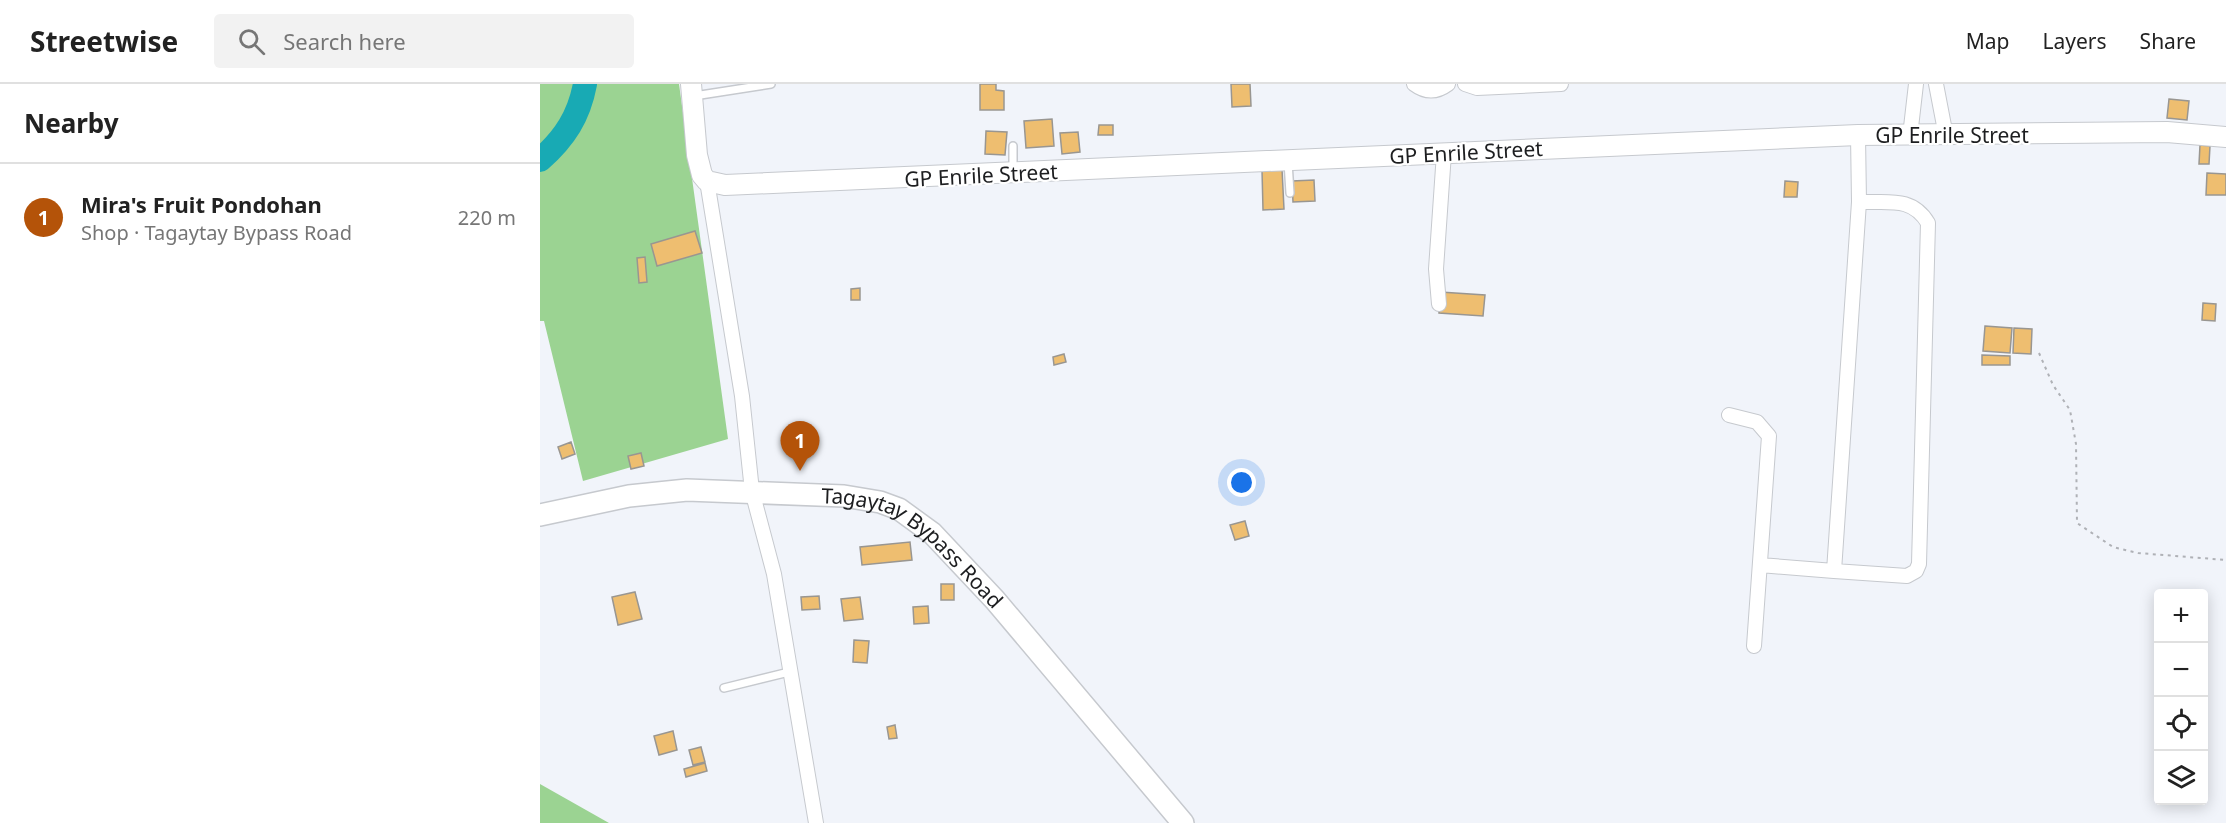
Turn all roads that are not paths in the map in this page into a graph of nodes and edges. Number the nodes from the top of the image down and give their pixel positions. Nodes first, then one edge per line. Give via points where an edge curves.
1 (771, 84) edge
2 (1414, 84) edge
3 (1448, 84) edge
4 (1465, 84) edge
5 (1561, 84) edge
6 (1916, 84) edge
7 (1936, 84) edge
8 (691, 90) edge
9 (1858, 135) junction
10 (1910, 135) junction
11 (1946, 136) junction
12 (2226, 137) edge
13 (1013, 147) dead end
14 (1444, 153) junction
15 (1288, 159) junction
16 (1013, 173) junction
17 (707, 181) junction
18 (1290, 193) dead end
19 (1859, 202) junction
20 (1439, 304) dead end
21 (1729, 415) dead end
22 (752, 491) junction
23 (540, 515) edge
24 (1760, 565) junction
25 (1834, 571) junction
26 (1754, 646) dead end
27 (789, 672) junction
28 (724, 688) dead end
29 (816, 823) edge
30 (1183, 823) edge

1 - 8 lane
2 - 3 street via 1432,92
4 - 5 street via 1477,88
6 - 10 street
7 - 11 street
8 - 17 street via 697,155
9 - 10 street, GP Enrile Street
9 - 14 street, GP Enrile Street
9 - 19 street
10 - 11 street, GP Enrile Street
11 - 12 street, GP Enrile Street via 2166,132
13 - 16 lane
14 - 15 street, GP Enrile Street
14 - 20 street via 1436,269
15 - 16 street, GP Enrile Street
15 - 18 lane
16 - 17 street, GP Enrile Street via 725,185
17 - 22 street via 742,396
19 - 25 street
19 - 25 street via 1903,203 1920,210 1928,223 1919,564 1916,571 1906,576
21 - 24 street via 1757,422 1769,436
22 - 23 main road, Tagaytay Bypass Road via 657,492
22 - 27 street via 774,574
22 - 30 main road, Tagaytay Bypass Road via 869,500 916,519 1022,629
24 - 25 street
24 - 26 street
27 - 28 lane
27 - 29 street

